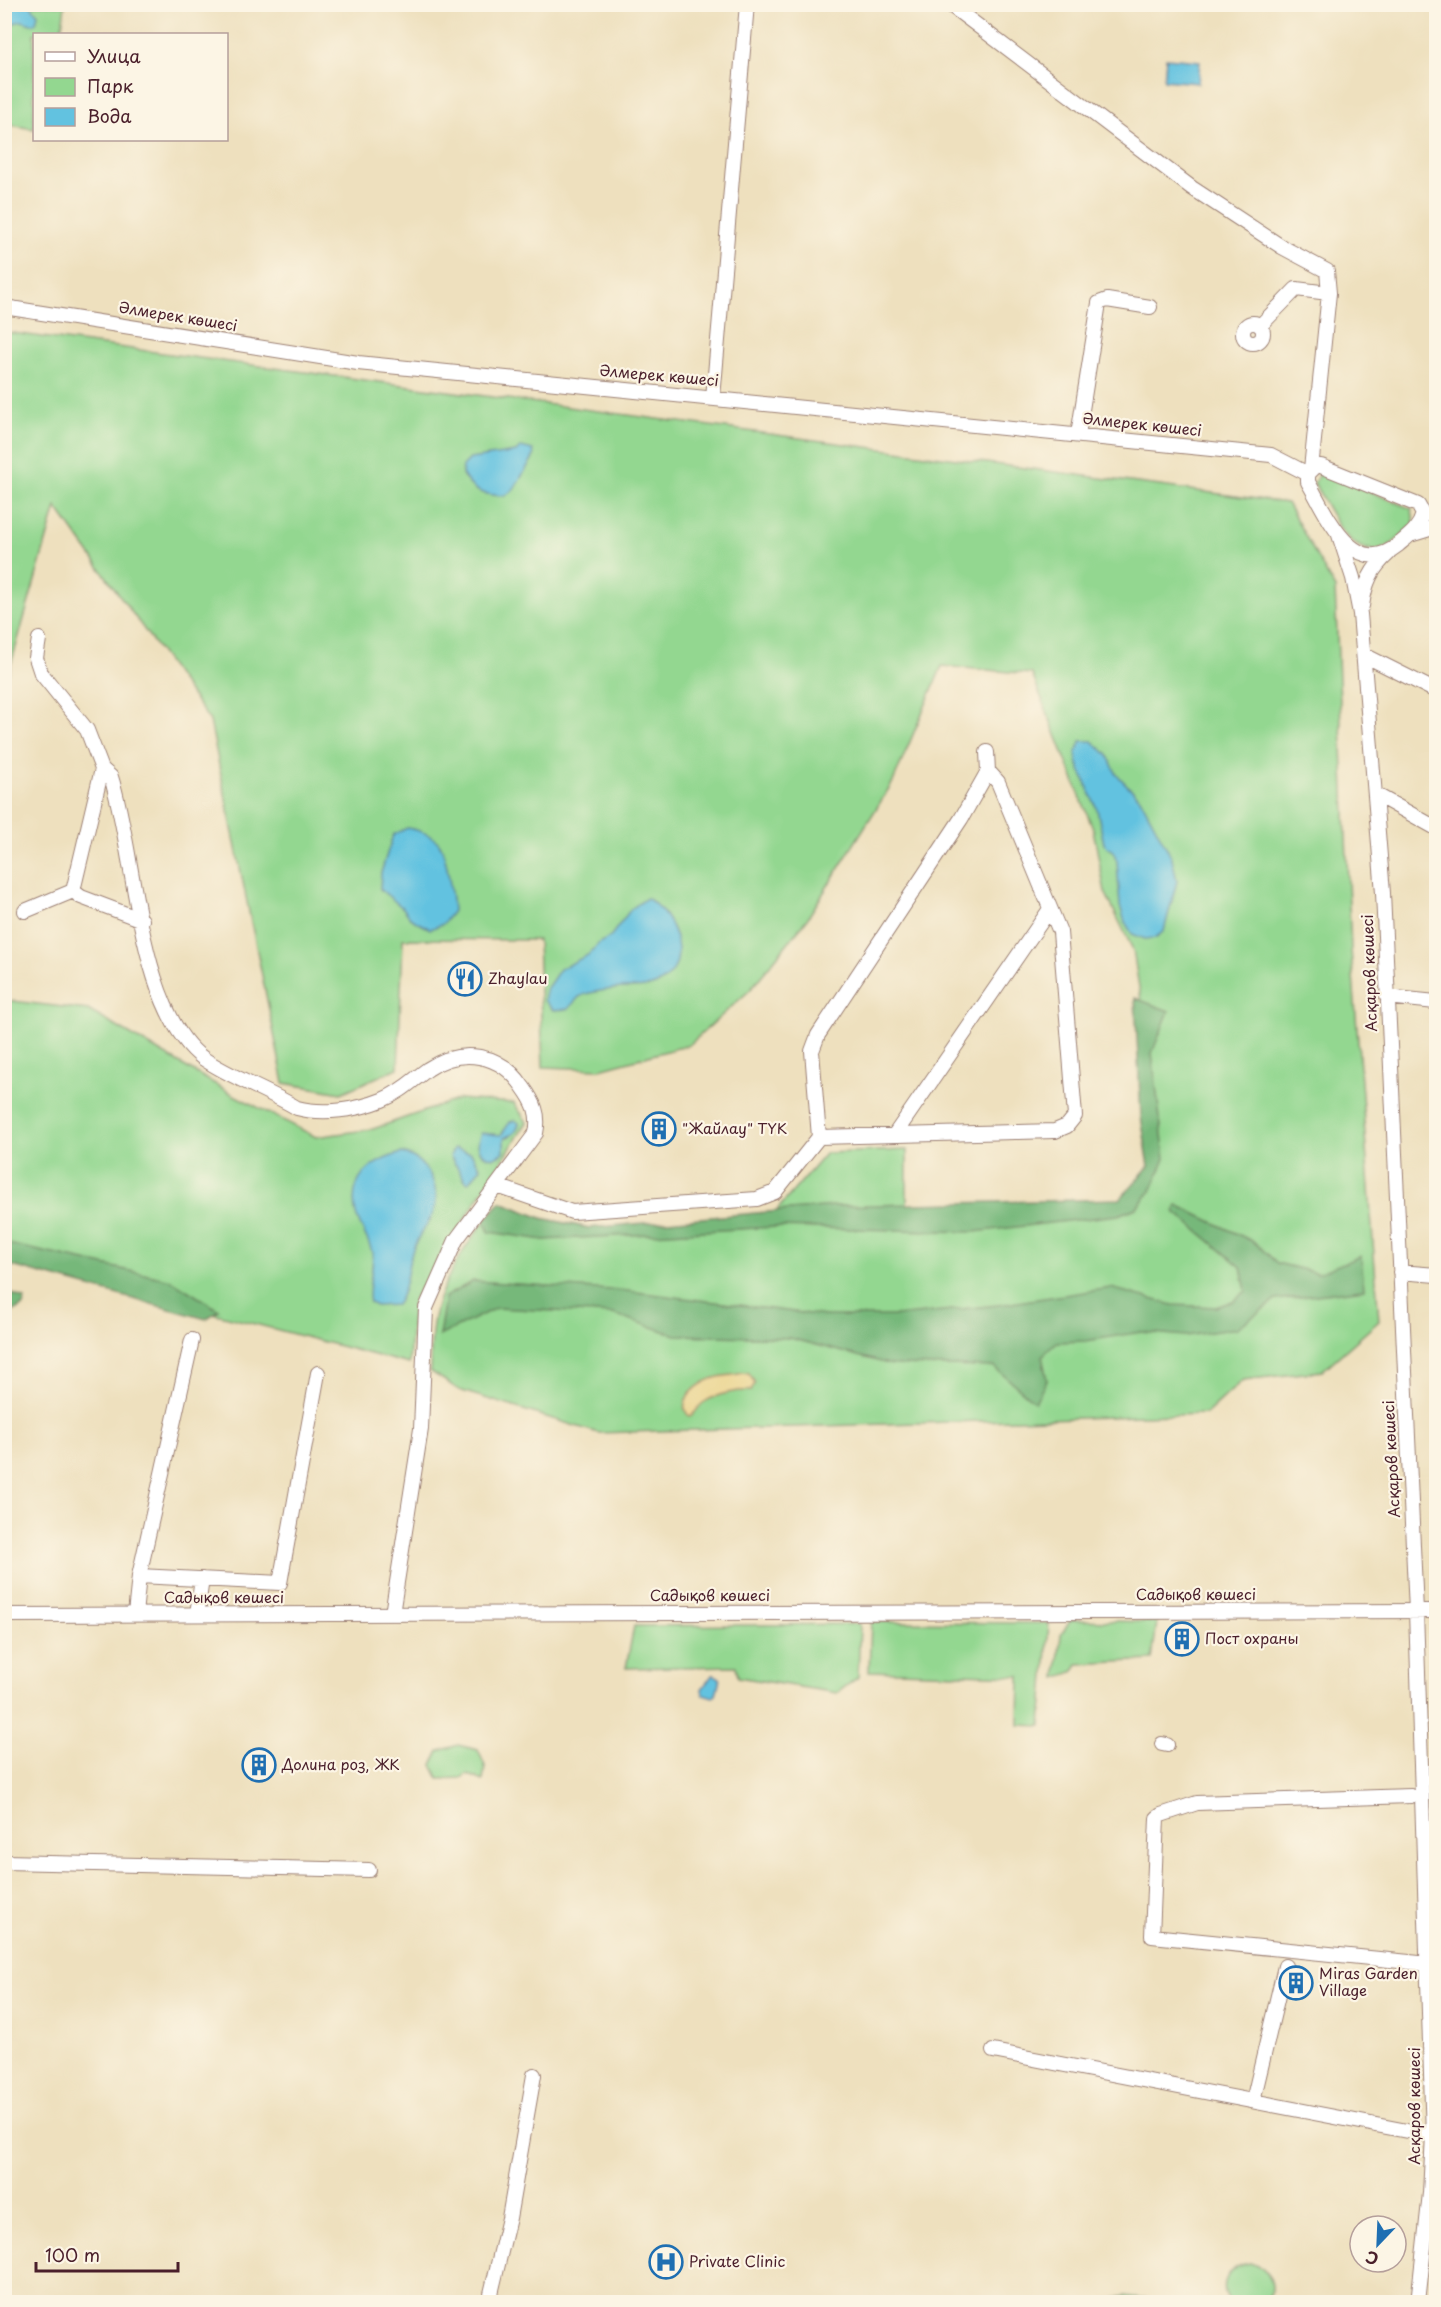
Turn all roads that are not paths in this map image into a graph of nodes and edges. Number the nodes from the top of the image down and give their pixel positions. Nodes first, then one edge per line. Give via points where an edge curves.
1 (747, 4) edge
2 (949, 4) edge
3 (1329, 293) junction
4 (4, 307) edge
5 (1150, 307) dead end
6 (1260, 326) dead end
7 (713, 398) junction
8 (1078, 435) junction
9 (1309, 472) junction
10 (1418, 505) junction
11 (1437, 514) edge
12 (1437, 527) edge
13 (1339, 535) junction
14 (1406, 538) junction
15 (1360, 614) junction
16 (39, 639) dead end
17 (1364, 655) junction
18 (1437, 691) edge
19 (987, 752) dead end
20 (102, 769) junction
21 (988, 771) junction
22 (1375, 794) junction
23 (1437, 828) edge
24 (73, 891) junction
25 (1050, 909) junction
26 (25, 910) dead end
27 (142, 920) junction
28 (1387, 997) junction
29 (1437, 1002) edge
30 (895, 1134) junction
31 (819, 1137) junction
32 (497, 1186) junction
33 (1400, 1272) junction
34 (1437, 1275) edge
35 (192, 1340) dead end
36 (318, 1373) dead end
37 (139, 1575) junction
38 (202, 1579) junction
39 (1416, 1611) junction
40 (1437, 1611) edge
41 (4, 1614) edge
42 (135, 1614) junction
43 (197, 1614) junction
44 (392, 1614) junction
45 (1411, 1796) dead end
46 (4, 1862) edge
47 (369, 1870) dead end
48 (1429, 1964) junction
49 (1285, 1966) dead end
50 (993, 2051) dead end
51 (534, 2074) dead end
52 (1253, 2101) junction
53 (1433, 2136) junction
54 (489, 2302) edge
55 (1418, 2302) edge

1 - 7 street
2 - 3 street via 1192,188 1282,247 1324,269
3 - 6 street via 1296,289
3 - 9 street
4 - 7 street, Әлмерек көшесі via 358,363
5 - 8 street via 1107,300 1100,303
7 - 8 street, Әлмерек көшесі
8 - 9 street, Әлмерек көшесі via 1271,455
9 - 10 street, Әлмерек көшесі via 1321,466
9 - 13 street via 1308,482
10 - 11 street, Әлмерек көшесі
10 - 14 street via 1423,514 1419,526
12 - 14 street
13 - 14 street via 1352,549 1371,556 1389,552
13 - 15 street
14 - 15 street via 1375,566 1365,584
15 - 17 street, Асқаров көшесі
16 - 20 street via 36,658 41,673 87,730
17 - 18 street
17 - 22 street, Асқаров көшесі
19 - 21 street
20 - 24 street
20 - 27 street via 111,777 116,790
21 - 25 street via 998,782
21 - 31 street via 961,819 818,1035 812,1051
22 - 23 street
22 - 28 street, Асқаров көшесі
24 - 26 street
24 - 27 street
25 - 30 street
25 - 30 street via 1060,932 1075,1116 1067,1126 1054,1131
27 - 32 street via 164,1005 182,1038 204,1059 297,1108 326,1113 381,1101 428,1069 457,1057 478,1054 516,1076 536,1108 536,1133
28 - 29 street
28 - 33 street, Асқаров көшесі
30 - 31 street
31 - 32 street via 776,1192 757,1199 572,1212
32 - 44 street via 456,1240 426,1308 421,1429
33 - 34 street
33 - 39 street, Асқаров көшесі
35 - 37 street
36 - 38 street via 280,1583
37 - 38 street
37 - 42 street
38 - 43 street
39 - 40 street, Садықов көшесі
39 - 44 street, Садықов көшесі
39 - 48 street, Асқаров көшесі
41 - 42 street, Садықов көшесі
42 - 43 street, Садықов көшесі
43 - 44 street, Садықов көшесі
45 - 48 street via 1197,1803 1161,1815 1157,1818 1152,1936
46 - 47 street
48 - 53 street, Асқаров көшесі
49 - 52 street
50 - 52 street
51 - 54 street via 509,2218
52 - 53 street
53 - 55 street, Асқаров көшесі

